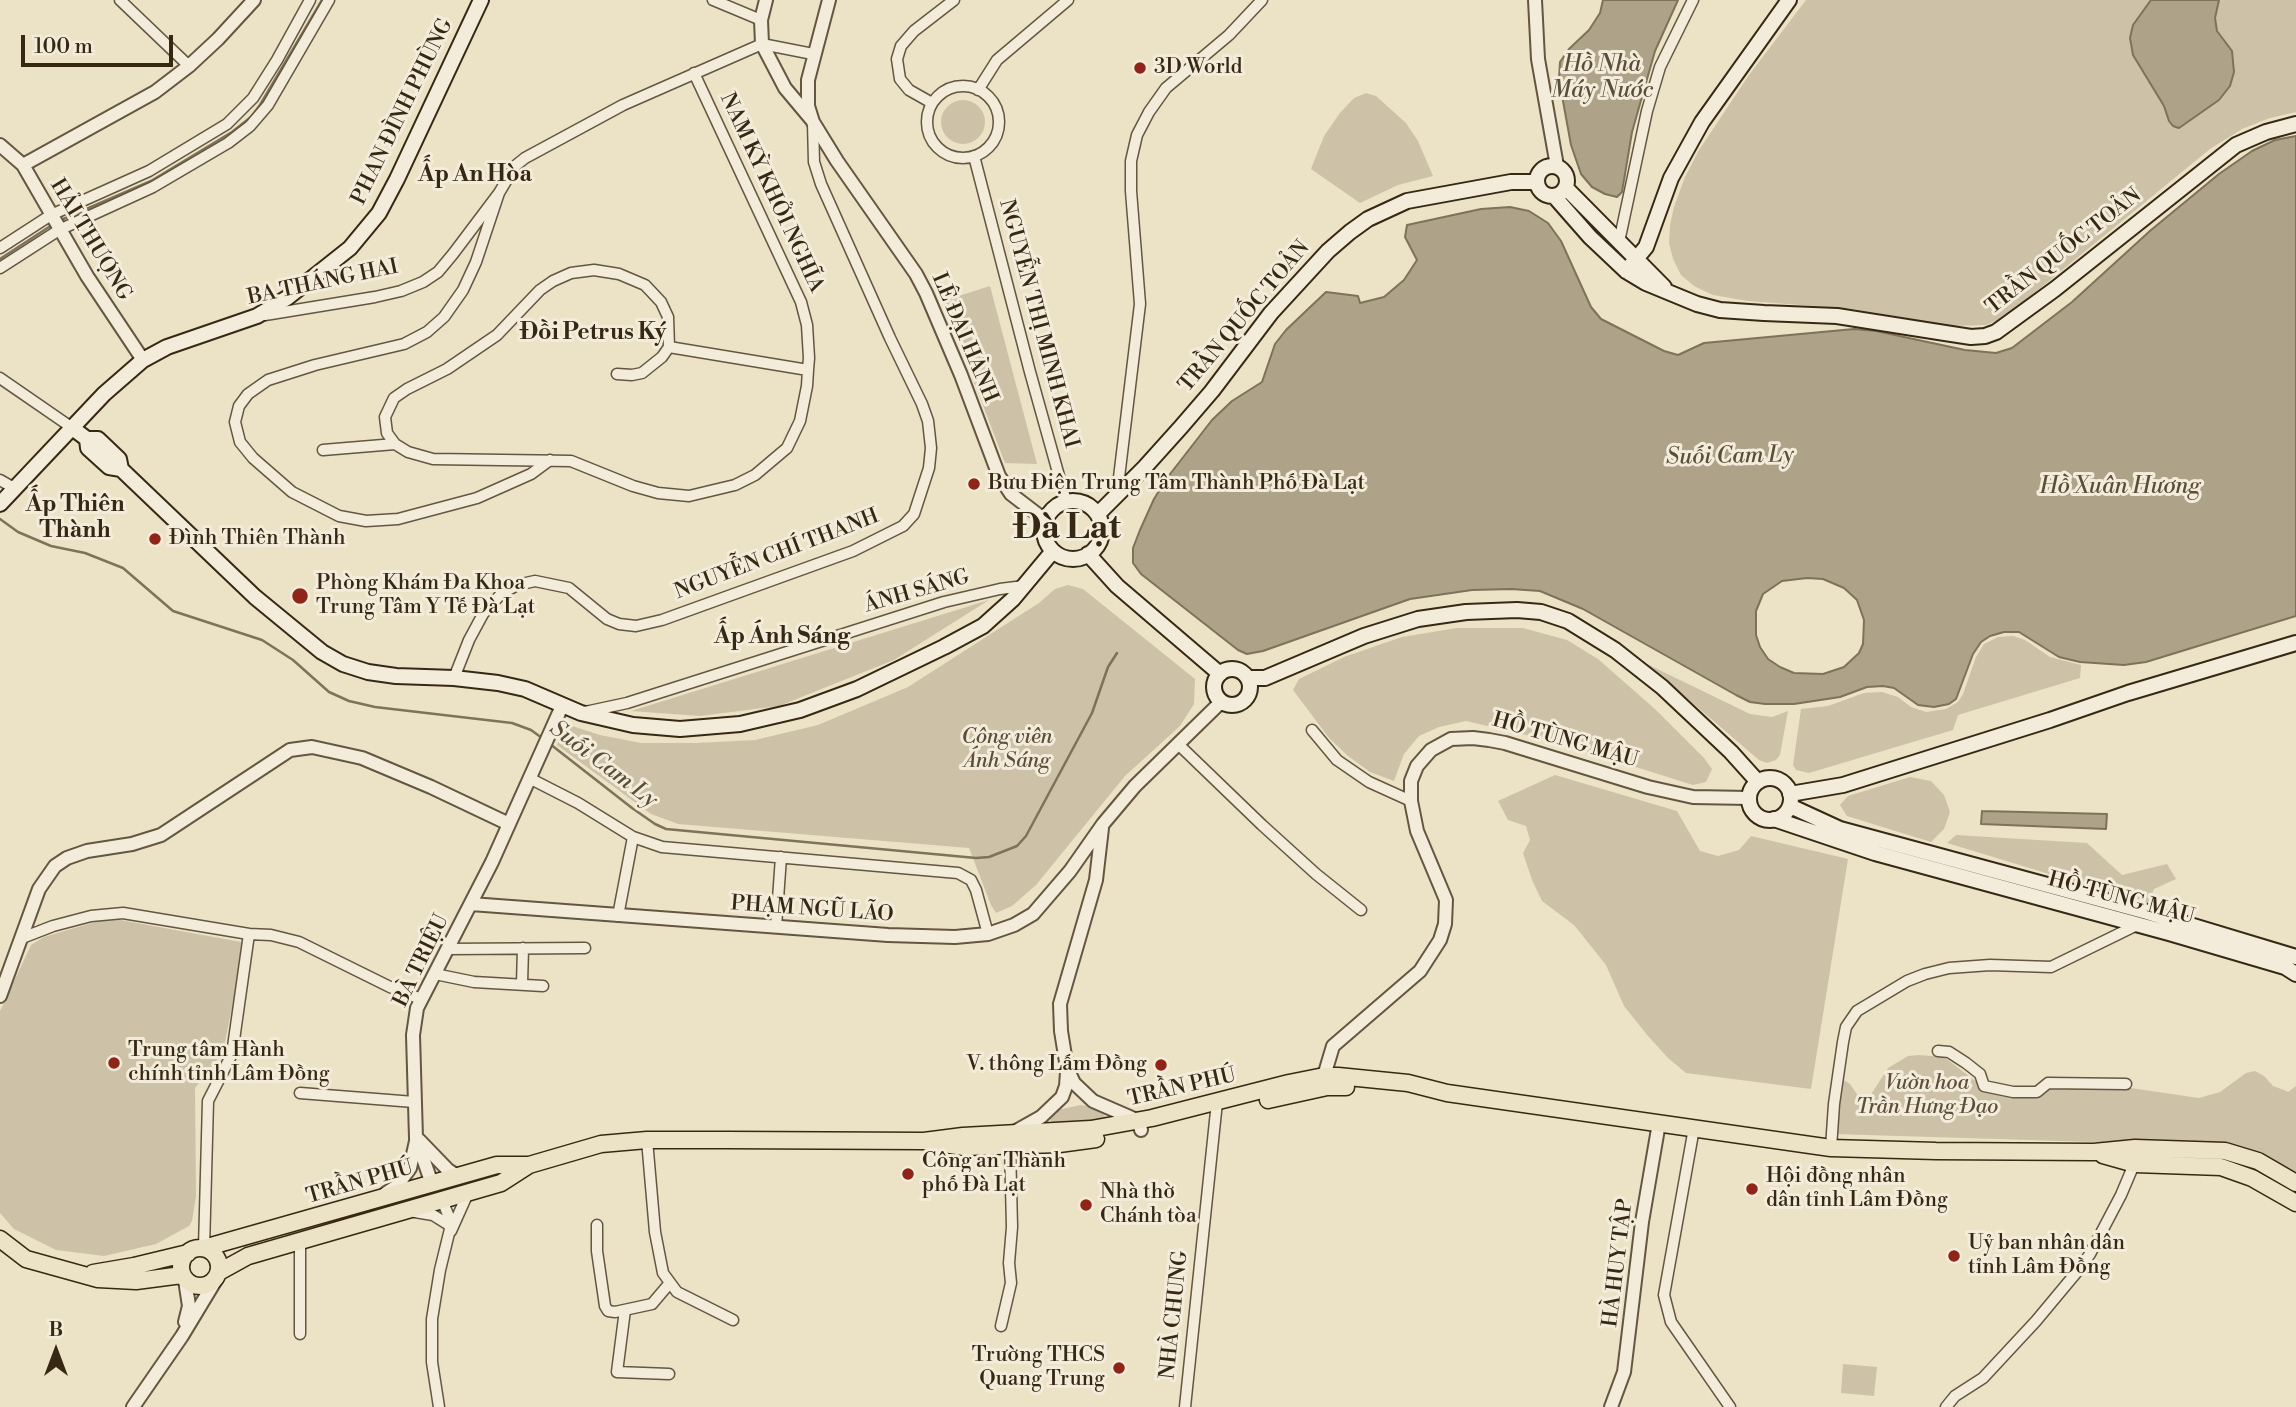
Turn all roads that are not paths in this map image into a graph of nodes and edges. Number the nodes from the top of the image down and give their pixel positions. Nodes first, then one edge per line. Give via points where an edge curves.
1 (120, 0) edge
2 (254, 0) edge
3 (310, 0) edge
4 (329, 0) edge
5 (481, 0) edge
6 (713, 0) edge
7 (766, 0) edge
8 (829, 0) edge
9 (954, 0) edge
10 (1068, 0) edge
11 (1262, 0) edge
12 (1535, 0) edge
13 (1693, 0) edge
14 (1789, 0) edge
15 (761, 20) junction
16 (762, 44) junction
17 (813, 54) junction
18 (189, 66) junction
19 (694, 73) junction
20 (978, 90) junction
21 (932, 103) junction
22 (813, 122) junction
23 (2296, 124) edge
24 (0, 145) edge
25 (974, 156) junction
26 (23, 165) junction
27 (1557, 166) junction
28 (1537, 182) junction
29 (1560, 192) junction
30 (499, 193) junction
31 (51, 215) junction
32 (59, 229) junction
33 (1619, 243) junction
34 (0, 248) edge
35 (1631, 266) junction
36 (0, 268) edge
37 (257, 316) junction
38 (669, 347) junction
39 (142, 360) junction
40 (808, 370) junction
41 (617, 374) dead end
42 (0, 378) edge
43 (71, 427) junction
44 (395, 444) junction
45 (323, 450) dead end
46 (550, 459) junction
47 (0, 480) edge
48 (1117, 494) junction
49 (6, 497) edge
50 (1066, 501) junction
51 (1098, 514) junction
52 (1045, 520) junction
53 (1053, 551) junction
54 (1088, 554) junction
55 (1024, 586) junction
56 (2296, 643) edge
57 (1220, 674) junction
58 (454, 678) junction
59 (1248, 678) junction
60 (1222, 702) junction
61 (562, 706) junction
62 (581, 713) junction
63 (1312, 730) dead end
64 (1179, 745) junction
65 (531, 773) junction
66 (1758, 782) junction
67 (1749, 798) junction
68 (1790, 800) junction
69 (1410, 801) junction
70 (1774, 819) junction
71 (509, 824) junction
72 (1102, 824) junction
73 (633, 837) junction
74 (781, 856) junction
75 (471, 904) junction
76 (1361, 910) dead end
77 (2147, 912) junction
78 (618, 916) junction
79 (2137, 925) junction
80 (776, 927) junction
81 (250, 934) junction
82 (988, 934) junction
83 (22, 939) junction
84 (523, 948) junction
85 (585, 948) dead end
86 (449, 949) junction
87 (2296, 957) edge
88 (435, 974) junction
89 (2296, 974) edge
90 (522, 984) junction
91 (542, 986) dead end
92 (0, 996) edge
93 (421, 999) junction
94 (1938, 1051) dead end
95 (1067, 1068) junction
96 (1326, 1081) junction
97 (2126, 1084) dead end
98 (300, 1093) dead end
99 (414, 1102) junction
100 (1217, 1108) junction
101 (1659, 1123) junction
102 (1140, 1126) junction
103 (1694, 1128) junction
104 (416, 1138) junction
105 (647, 1140) junction
106 (1010, 1140) junction
107 (1830, 1148) junction
108 (2135, 1156) junction
109 (529, 1166) junction
110 (458, 1177) junction
111 (2296, 1183) edge
112 (432, 1184) junction
113 (468, 1192) junction
114 (442, 1200) junction
115 (370, 1202) junction
116 (2296, 1203) edge
117 (400, 1212) junction
118 (449, 1225) junction
119 (597, 1225) dead end
120 (449, 1238) junction
121 (0, 1239) edge
122 (300, 1241) junction
123 (204, 1248) junction
124 (188, 1253) junction
125 (80, 1275) junction
126 (218, 1275) junction
127 (183, 1277) junction
128 (669, 1284) junction
129 (625, 1310) junction
130 (733, 1320) dead end
131 (1001, 1325) dead end
132 (300, 1334) dead end
133 (182, 1336) junction
134 (669, 1374) dead end
135 (133, 1407) edge
136 (439, 1407) edge
137 (1185, 1407) edge
138 (1611, 1407) edge
139 (1730, 1407) edge
140 (1946, 1407) edge

1 - 18 street
2 - 18 street
3 - 31 street via 253,99 227,124 149,171
4 - 32 street via 268,105 250,127 149,190
5 - 37 main road, PHAN ĐÌNH PHÙNG via 397,179 367,230 343,255
6 - 15 street
7 - 15 street
8 - 17 street, LÊ ĐẠI HÀNH
9 - 21 street via 914,31 897,59 900,79
10 - 20 street via 997,60
11 - 48 street via 1229,35 1166,88 1137,135 1131,191 1140,304
12 - 27 street via 1538,59
13 - 33 street via 1660,67
14 - 35 main road via 1702,122 1671,178 1646,247
15 - 16 street
16 - 17 street
16 - 19 street, BA THÁNG HAI
16 - 22 street via 785,88
17 - 22 street, LÊ ĐẠI HÀNH via 807,94
18 - 26 street via 125,110
19 - 30 street, BA THÁNG HAI via 525,158
19 - 40 street, NAM KỲ KHỞI NGHĨA via 801,302 809,344
20 - 21 street via 950,88
20 - 25 street via 993,101 999,122 992,143
21 - 25 street via 927,124 935,144 952,156
22 - 52 street, LÊ ĐẠI HÀNH via 916,274 942,327 999,476 1011,494
22 - 58 street, NGUYỄN CHÍ THANH via 814,162 821,184 928,421 929,468 914,514 903,526 853,551 649,624 619,624 607,619 569,588 535,581 516,585 484,614
23 - 35 main road, TRẦN QUỐC TOẢN via 2236,145 2055,289 1985,336 1837,316 1720,310 1646,283
24 - 26 street, HẢI THƯỢNG
25 - 50 street, NGUYỄN THỊ MINH KHAI
26 - 31 street, HẢI THƯỢNG
27 - 28 main road via 1543,168
27 - 29 main road via 1567,178
28 - 29 main road via 1544,194
28 - 48 main road, TRẦN QUỐC TOẢN via 1511,182 1407,201 1359,225 1328,251 1271,313 1212,391
29 - 33 main road, TRẦN QUỐC TOẢN
29 - 35 main road, TRẦN QUỐC TOẢN via 1590,237
30 - 37 street, BA THÁNG HAI via 438,272 423,282 374,298
30 - 46 street via 463,290 427,332 404,344 268,380 248,394 235,422 240,442 292,492 339,516 366,521 398,519 477,498 531,474
31 - 32 street, HẢI THƯỢNG
31 - 34 street
32 - 36 street
32 - 39 street, HẢI THƯỢNG
33 - 35 main road, TRẦN QUỐC TOẢN
37 - 39 main road, BA THÁNG HAI
38 - 40 street
38 - 41 street via 642,373
38 - 44 street via 668,317 645,285 619,274 571,273 540,290 497,335 394,398 386,416 387,433
39 - 43 main road, BA THÁNG HAI
40 - 46 street, NAM KỲ KHỞI NGHĨA via 800,421 787,448 735,485 689,496 671,495 633,486 571,461
42 - 43 street
43 - 49 main road, BA THÁNG HAI
43 - 58 main road via 87,439 98,439 119,458 121,469 321,652 368,672
44 - 45 street
44 - 46 street, NAM KỲ KHỞI NGHĨA via 433,459
47 - 49 street
48 - 51 main road, TRẦN QUỐC TOẢN
50 - 51 main road via 1084,503
50 - 52 main road via 1053,508
51 - 54 main road via 1100,541
52 - 53 main road via 1045,537
53 - 54 main road via 1070,559
53 - 55 main road
54 - 57 main road via 1117,586
55 - 62 street, ÁNH SÁNG via 944,602 627,703
55 - 62 main road via 983,626 965,636 857,689 800,710 740,724 680,729 633,725
56 - 68 main road
57 - 59 main road via 1236,669
57 - 60 main road via 1214,688
58 - 61 main road via 525,689
59 - 60 main road via 1251,689 1242,703
59 - 66 main road via 1265,678 1364,636 1418,619 1466,612 1541,612 1568,621 1624,657 1662,687
60 - 64 street
61 - 62 main road
61 - 65 street, BÀ TRIỆU
63 - 69 street via 1352,771
64 - 72 street
64 - 76 street via 1316,874
65 - 71 street, BÀ TRIỆU
65 - 73 street
66 - 67 main road
66 - 68 main road via 1777,779 1788,788
67 - 69 street, HỒ TÙNG MẬU via 1693,797 1473,738 1451,739 1431,750 1417,766
67 - 70 main road via 1758,816
68 - 70 main road via 1784,815
68 - 77 main road, HỒ TÙNG MẬU via 1840,828
69 - 96 street, HỒ TÙNG MẬU via 1417,831 1446,900 1445,924 1420,971 1333,1046
70 - 79 main road, HỒ TÙNG MẬU via 1875,853
71 - 75 street, BÀ TRIỆU
71 - 83 street via 362,758 298,748 280,755 161,835 87,851 55,866 39,889
72 - 82 street, PHẠM NGŨ LÃO via 1033,914
72 - 95 street via 1093,892 1060,1004
73 - 74 street via 662,847
73 - 78 street
74 - 80 street
74 - 82 street via 958,873 971,880 976,890
75 - 78 street, PHẠM NGŨ LÃO
75 - 86 street, BÀ TRIỆU
77 - 79 main road
77 - 87 main road, HỒ TÙNG MẬU
78 - 80 street, PHẠM NGŨ LÃO
79 - 89 main road, HỒ TÙNG MẬU
79 - 107 street via 2051,967 1990,965 1924,974 1857,1011 1843,1042
80 - 82 street, PHẠM NGŨ LÃO via 888,935
81 - 83 street via 123,912 66,923
81 - 93 street via 299,942
81 - 123 street via 232,1054 208,1101
83 - 92 street
84 - 85 street
84 - 86 street
84 - 90 street
86 - 88 street, BÀ TRIỆU
88 - 90 street
88 - 93 street, BÀ TRIỆU
90 - 91 street
93 - 99 street, BÀ TRIỆU via 413,1035
94 - 97 street via 1966,1063 1980,1074 1984,1086 2013,1092 2038,1092 2048,1083
95 - 102 street via 1083,1094
95 - 106 street via 1062,1097
96 - 100 main road, TRẦN PHÚ
96 - 101 main road, TRẦN PHÚ via 1408,1083 1447,1093
98 - 99 street
99 - 104 street, BÀ TRIỆU
100 - 102 main road, TRẦN PHÚ
100 - 137 street, NHÀ CHUNG
101 - 103 main road, TRẦN PHÚ
101 - 138 street, HÀ HUY TẬP via 1624,1372
102 - 106 main road, TRẦN PHÚ
103 - 107 main road, TRẦN PHÚ
103 - 139 street via 1664,1295 1671,1322
104 - 110 street
104 - 112 street, BÀ TRIỆU
104 - 115 street via 403,1178
105 - 106 main road, TRẦN PHÚ via 924,1141 963,1136
105 - 109 main road, TRẦN PHÚ via 601,1144
105 - 128 street via 655,1232
106 - 131 street via 1011,1283
107 - 108 main road, TRẦN PHÚ
108 - 111 main road via 2225,1151 2259,1161
108 - 116 main road via 2229,1169
108 - 140 street via 2090,1254 2076,1273 1983,1378
109 - 110 main road, TRẦN PHÚ via 497,1165
109 - 113 main road, TRẦN PHÚ via 501,1183
110 - 112 main road, TRẦN PHÚ
112 - 114 main road
112 - 115 main road, TRẦN PHÚ
113 - 114 main road, TRẦN PHÚ
113 - 120 street
114 - 117 main road, TRẦN PHÚ
114 - 118 street
115 - 123 main road, TRẦN PHÚ
117 - 118 street via 433,1215
117 - 122 main road, TRẦN PHÚ
118 - 120 street
119 - 129 street via 605,1306 608,1311
120 - 136 street via 432,1319
121 - 125 main road via 26,1259
122 - 126 main road, TRẦN PHÚ via 248,1256
122 - 132 street
123 - 124 main road
123 - 126 main road via 215,1255
124 - 125 main road
124 - 127 main road via 181,1263
125 - 127 main road via 136,1281
126 - 127 main road via 201,1287
126 - 133 street
127 - 133 street via 189,1306
128 - 129 street via 652,1304
128 - 130 street
129 - 134 street via 617,1372
133 - 135 street

